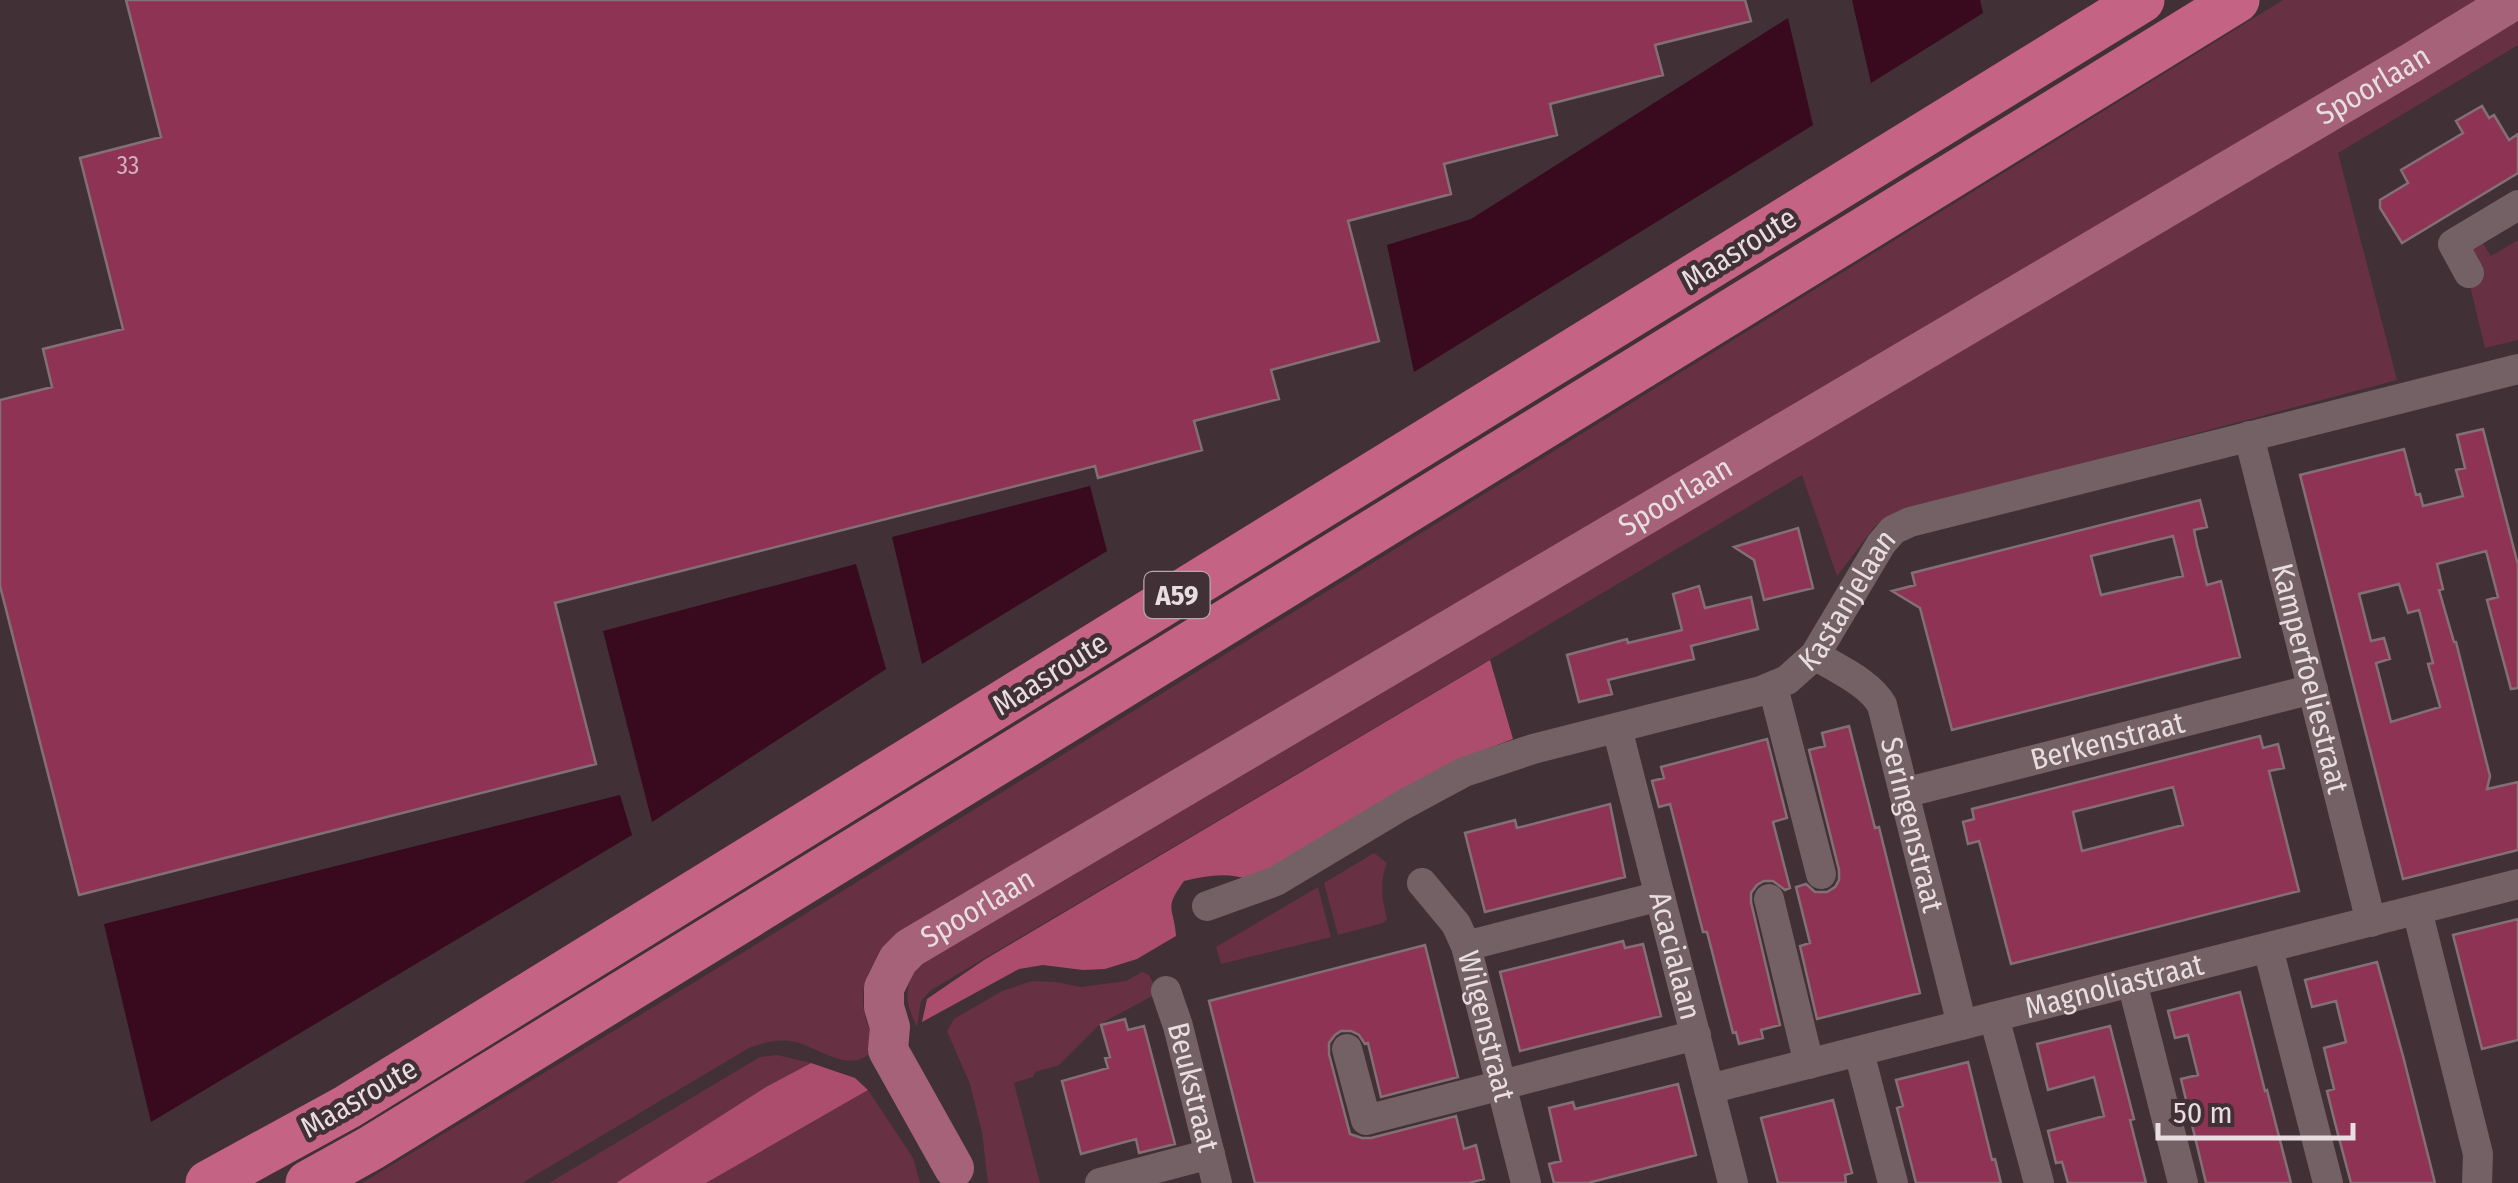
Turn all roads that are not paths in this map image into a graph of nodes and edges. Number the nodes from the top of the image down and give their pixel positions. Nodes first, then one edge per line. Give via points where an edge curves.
1 (2142, 0) edge
2 (2237, 0) edge
3 (2514, 0) edge
4 (2518, 205) edge
5 (2469, 273) dead end
6 (2516, 377) edge
7 (2248, 436) junction
8 (1816, 655) junction
9 (1773, 687) junction
10 (2312, 689) junction
11 (1617, 728) junction
12 (1904, 793) junction
13 (1821, 874) dead end
14 (1422, 883) dead end
15 (2518, 884) edge
16 (1660, 896) junction
17 (1768, 899) dead end
18 (1207, 906) dead end
19 (2418, 910) junction
20 (2371, 922) junction
21 (1466, 946) junction
22 (2268, 948) junction
23 (2132, 982) junction
24 (1166, 990) dead end
25 (1994, 1017) junction
26 (1962, 1025) junction
27 (1696, 1035) junction
28 (1348, 1050) dead end
29 (1859, 1052) junction
30 (1809, 1064) junction
31 (1501, 1086) junction
32 (1709, 1089) junction
33 (1213, 1168) edge
34 (955, 1176) edge
35 (1723, 1181) edge
36 (208, 1183) edge
37 (308, 1183) edge
38 (1100, 1183) edge
39 (1526, 1183) edge
40 (1893, 1183) edge
41 (2039, 1183) edge
42 (2184, 1183) edge
43 (2328, 1183) edge
44 (2477, 1183) edge

1 - 36 highway, Maasroute / A59 via 347,1107
2 - 37 highway, Maasroute / A59
3 - 34 main road, Spoorlaan via 910,948 884,988 888,1050
4 - 5 street via 2453,244
6 - 7 street, Kastanjelaan
7 - 8 street, Kastanjelaan via 1893,530
7 - 10 street, Kamperfoeliestraat
8 - 9 street, Kastanjelaan
8 - 12 street, Seringenstraat via 1876,695
9 - 11 street, Kastanjelaan
9 - 13 street
10 - 12 street, Berkenstraat
10 - 20 street, Kamperfoeliestraat
11 - 16 street, Acacialaan
11 - 18 street, Kastanjelaan via 1464,772 1276,881
12 - 26 street, Seringenstraat
14 - 21 street, Wilgenstraat
15 - 19 street, Magnoliastraat
16 - 21 street
16 - 27 street, Acacialaan
17 - 30 street
19 - 20 street, Magnoliastraat
19 - 44 street via 2478,1154
20 - 22 street, Magnoliastraat
21 - 31 street, Wilgenstraat
22 - 23 street, Magnoliastraat
22 - 43 street
23 - 25 street, Magnoliastraat
23 - 42 street
24 - 33 street, Beukstraat
25 - 26 street, Magnoliastraat
25 - 41 street
26 - 29 street, Magnoliastraat
27 - 31 street
27 - 32 street, Acacialaan
28 - 31 street via 1366,1120
29 - 30 street, Magnoliastraat
29 - 40 street
30 - 32 street, Magnoliastraat
31 - 39 street, Wilgenstraat
32 - 35 street, Acacialaan
33 - 38 street

